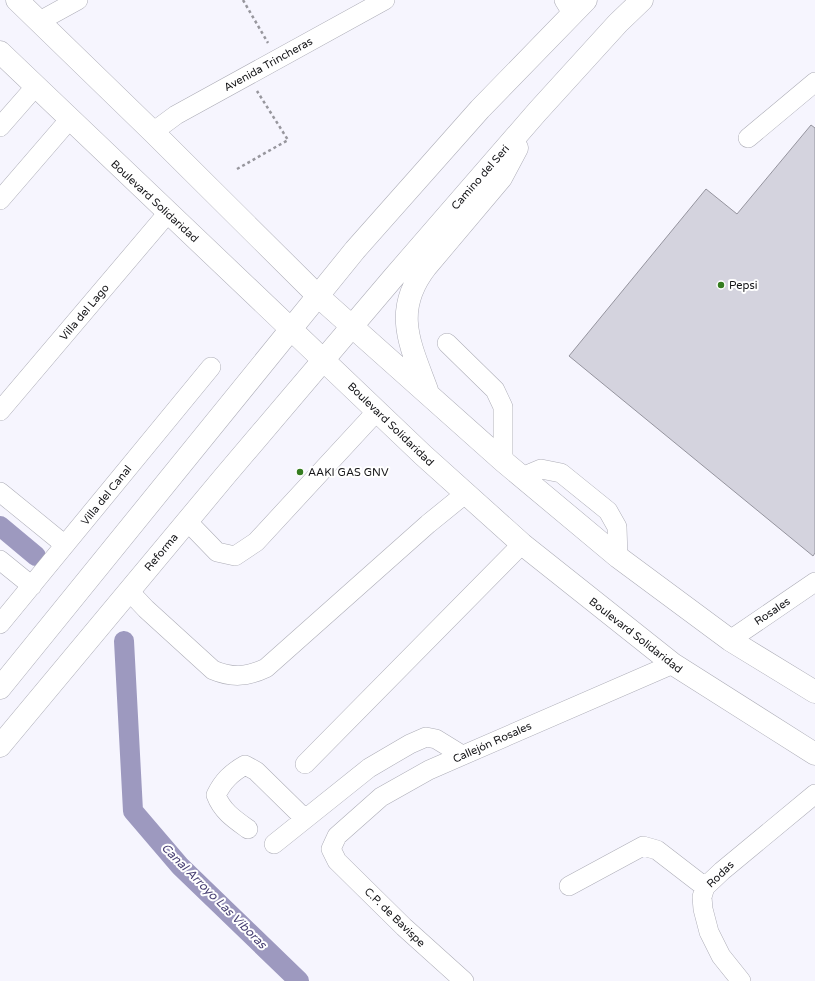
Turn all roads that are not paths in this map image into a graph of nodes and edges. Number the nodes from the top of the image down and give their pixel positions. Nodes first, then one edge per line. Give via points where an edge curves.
1 (16, 0) edge
2 (78, 0) edge
3 (385, 0) edge
4 (642, 0) edge
5 (574, 4) edge
6 (38, 22) junction
7 (0, 52) edge
8 (815, 82) edge
9 (35, 87) junction
10 (537, 112) junction
11 (69, 120) junction
12 (0, 127) edge
13 (154, 132) junction
14 (748, 138) dead end
15 (0, 200) edge
16 (167, 214) junction
17 (319, 296) junction
18 (353, 327) junction
19 (292, 329) junction
20 (447, 343) dead end
21 (324, 360) junction
22 (211, 367) dead end
23 (428, 393) junction
24 (0, 411) edge
25 (377, 411) junction
26 (503, 461) junction
27 (522, 477) junction
28 (0, 492) edge
29 (465, 494) junction
30 (188, 521) junction
31 (522, 544) junction
32 (65, 545) junction
33 (618, 556) junction
34 (0, 560) edge
35 (815, 582) edge
36 (32, 586) junction
37 (129, 591) junction
38 (0, 624) edge
39 (730, 640) junction
40 (673, 664) junction
41 (0, 688) edge
42 (815, 692) edge
43 (0, 746) edge
44 (815, 754) edge
45 (462, 755) junction
46 (305, 764) dead end
47 (815, 794) edge
48 (305, 819) junction
49 (248, 829) dead end
50 (274, 844) dead end
51 (331, 849) joint
52 (569, 886) dead end
53 (705, 887) junction
54 (464, 981) edge
55 (741, 981) edge

1 - 6 main road
2 - 6 street
3 - 13 street, Avenida Trincheras via 176,115
4 - 10 main road, Camino del Seri
5 - 17 main road via 415,181
6 - 13 main road
7 - 9 main road, Boulevard Solidaridad
8 - 14 street
9 - 11 main road, Boulevard Solidaridad
9 - 12 street
10 - 18 main road, Camino del Seri
10 - 23 main road via 501,178 426,267 410,293 406,320 410,345
11 - 15 street
11 - 16 main road, Boulevard Solidaridad
13 - 17 main road
16 - 19 main road, Boulevard Solidaridad
16 - 24 street, Villa del Lago
17 - 18 main road
17 - 19 main road
18 - 21 main road, Camino del Seri
18 - 23 main road
19 - 21 main road, Boulevard Solidaridad
19 - 41 main road
20 - 26 street via 495,390 502,407
21 - 25 main road, Boulevard Solidaridad
21 - 30 main road, Reforma
22 - 32 street, Villa del Canal
23 - 26 main road
25 - 29 main road, Boulevard Solidaridad
25 - 30 street via 256,542 235,556 217,552
26 - 27 main road
27 - 33 main road
27 - 33 street via 541,469 561,473 608,511 617,526
28 - 32 street
29 - 31 main road, Boulevard Solidaridad
29 - 37 street via 266,668 253,674 236,677 213,670
30 - 37 main road, Reforma
31 - 40 main road, Boulevard Solidaridad
31 - 46 street
32 - 36 street, Villa del Canal
33 - 39 main road
34 - 36 street
35 - 39 street, Rosales
36 - 38 street, Villa del Canal
37 - 43 main road, Reforma
39 - 42 main road
40 - 44 main road, Boulevard Solidaridad
40 - 45 street, Callejón Rosales
45 - 48 street via 436,739 426,737 369,768
45 - 51 street, Callejón Rosales via 381,797 337,836
47 - 53 street, Rodas
48 - 49 street via 256,771 245,765 233,771 216,795 226,813
48 - 50 street
51 - 54 street, C.P. de Bavispe via 343,867
52 - 53 street via 643,846 657,850
53 - 55 street, Rodas via 702,897 703,909 709,932 721,956

